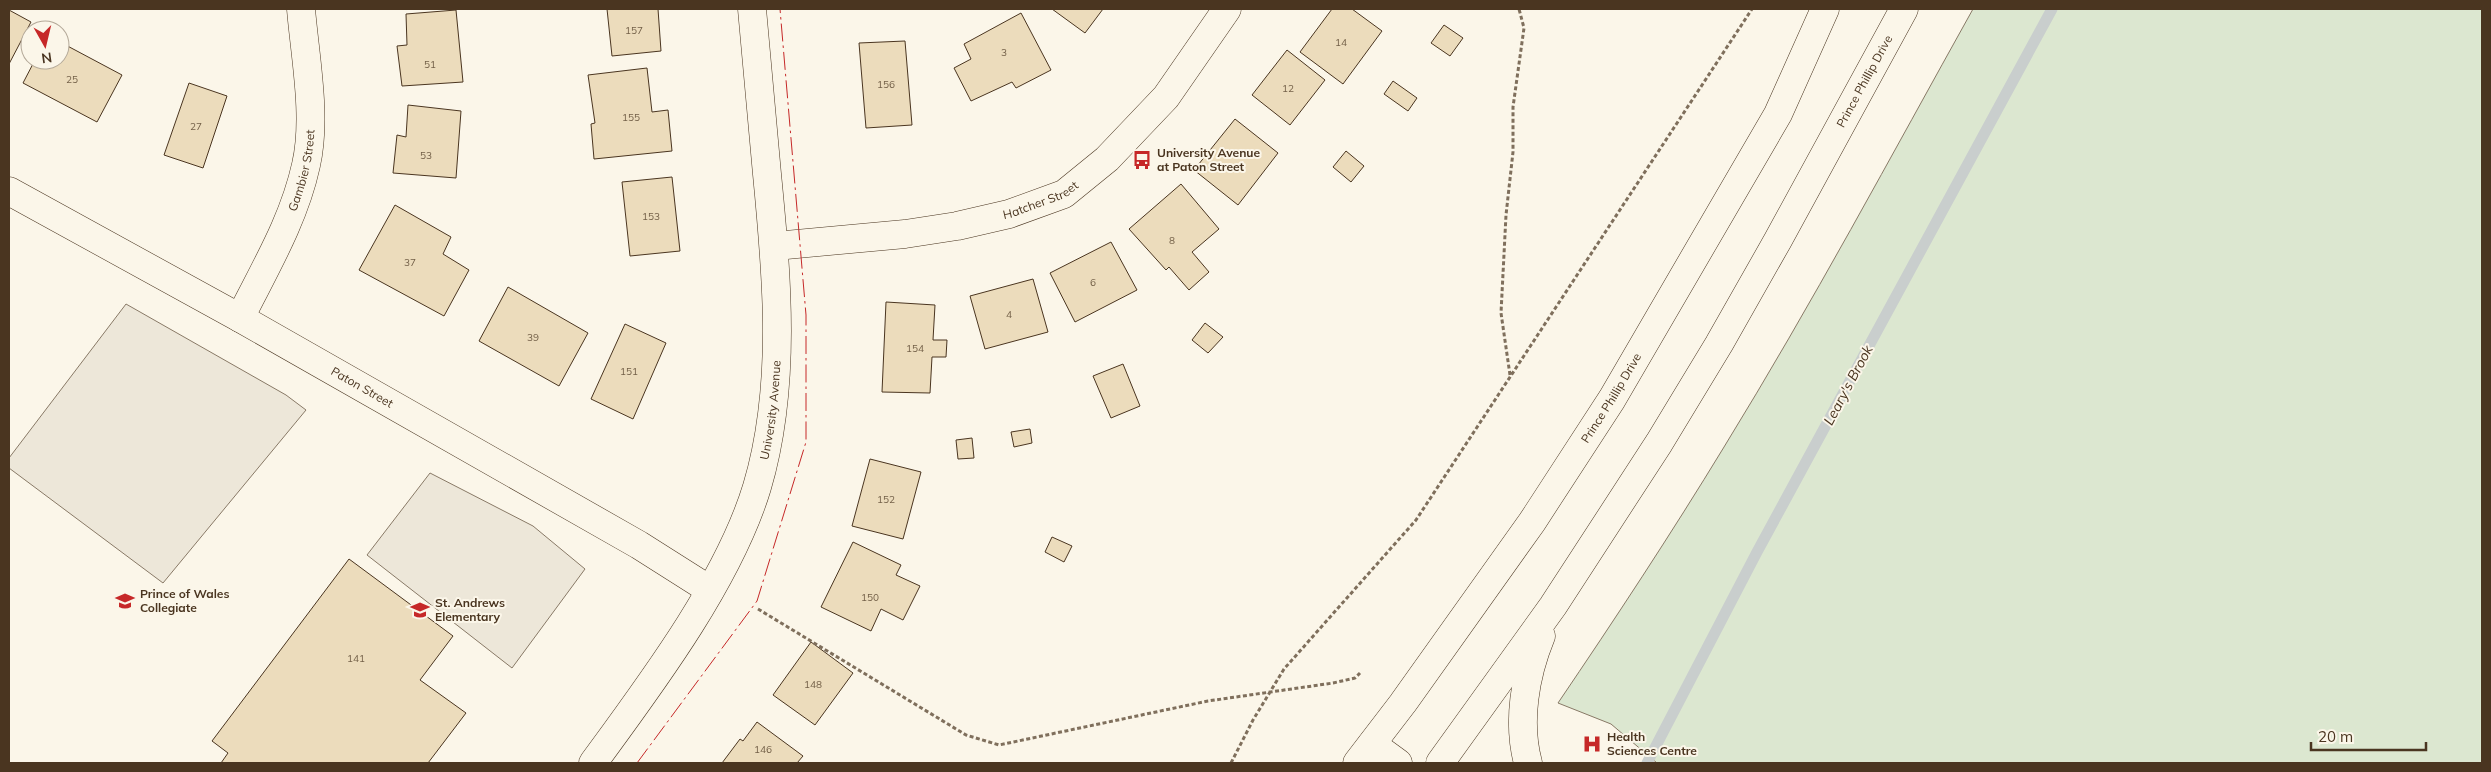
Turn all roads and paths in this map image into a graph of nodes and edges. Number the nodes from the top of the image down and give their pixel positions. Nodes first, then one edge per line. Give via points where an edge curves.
1 (301, 9) edge
2 (752, 9) edge
3 (1227, 9) edge
4 (1519, 9) edge
5 (1752, 9) edge
6 (1825, 9) edge
7 (1904, 9) edge
8 (9, 191) edge
9 (775, 246) junction
10 (240, 318) junction
11 (1510, 376) junction
12 (710, 590) junction
13 (1553, 606) junction
14 (758, 609) dead end
15 (1360, 673) dead end
16 (1269, 692) junction
17 (1365, 754) edge
18 (593, 763) edge
19 (1231, 763) edge
20 (1398, 763) edge
21 (1440, 763) edge
22 (1528, 763) edge

1 - 10 street, Gambier Street via 310,116 307,163 295,207
2 - 9 street, University Avenue
3 - 9 street, Hatcher Street via 1166,97 1107,159 1064,194 1009,214 957,226
4 - 11 path via 1524,28 1513,107 1513,152 1501,313
5 - 11 path
6 - 17 street, Prince Phillip Drive via 1778,114 1612,399 1532,522
7 - 13 street, Prince Phillip Drive via 1719,344
8 - 10 street, Paton Street
9 - 12 street, University Avenue via 775,386 768,442 757,488 742,528
10 - 12 street, Paton Street via 640,544
11 - 16 path via 1416,520 1306,642
12 - 18 street, University Avenue via 666,660
13 - 21 street, Prince Phillip Drive
13 - 22 street via 1534,653 1522,709 1522,741
14 - 16 path via 966,735 999,745
15 - 16 path via 1355,678 1333,683
16 - 19 path
17 - 20 street

